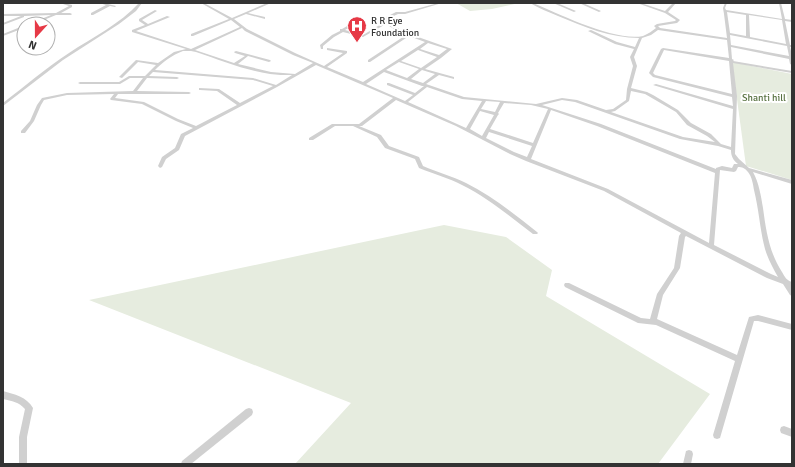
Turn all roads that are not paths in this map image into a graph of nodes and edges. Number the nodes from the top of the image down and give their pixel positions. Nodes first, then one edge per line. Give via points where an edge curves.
1 (61, 3) edge
2 (100, 3) edge
3 (141, 3) edge
4 (202, 3) edge
5 (270, 3) edge
6 (441, 3) edge
7 (531, 3) edge
8 (553, 3) edge
9 (580, 3) edge
10 (638, 3) edge
11 (653, 3) edge
12 (675, 3) edge
13 (726, 3) edge
14 (780, 3) edge
15 (109, 5) junction
16 (115, 6) dead end
17 (649, 6) junction
18 (156, 11) dead end
19 (575, 11) dead end
20 (600, 11) dead end
21 (725, 11) junction
22 (552, 12) junction
23 (666, 12) junction
24 (59, 13) junction
25 (245, 13) junction
26 (26, 14) junction
27 (70, 14) dead end
28 (92, 14) dead end
29 (747, 14) junction
30 (3, 15) edge
31 (51, 16) edge
32 (168, 17) dead end
33 (264, 18) dead end
34 (232, 19) junction
35 (783, 20) junction
36 (792, 21) edge
37 (357, 22) dead end
38 (386, 22) junction
39 (3, 24) edge
40 (147, 25) junction
41 (242, 27) junction
42 (590, 28) junction
43 (657, 29) junction
44 (16, 30) edge
45 (341, 30) junction
46 (3, 35) edge
47 (192, 35) dead end
48 (409, 35) junction
49 (641, 37) junction
50 (728, 37) junction
51 (748, 38) junction
52 (428, 42) junction
53 (730, 46) junction
54 (790, 46) edge
55 (322, 48) dead end
56 (636, 48) junction
57 (328, 49) dead end
58 (418, 49) junction
59 (190, 50) junction
60 (236, 52) dead end
61 (248, 55) junction
62 (440, 57) junction
63 (791, 58) edge
64 (268, 61) dead end
65 (369, 61) dead end
66 (399, 61) junction
67 (732, 61) junction
68 (160, 64) junction
69 (234, 64) junction
70 (316, 64) junction
71 (792, 64) edge
72 (325, 67) junction
73 (422, 70) junction
74 (152, 71) junction
75 (384, 71) junction
76 (792, 72) edge
77 (438, 74) junction
78 (295, 75) junction
79 (121, 77) dead end
80 (146, 77) junction
81 (177, 78) dead end
82 (453, 78) dead end
83 (408, 79) junction
84 (80, 83) dead end
85 (364, 83) junction
86 (388, 84) dead end
87 (424, 85) junction
88 (655, 85) dead end
89 (276, 86) junction
90 (200, 89) dead end
91 (629, 89) junction
92 (134, 92) junction
93 (116, 93) junction
94 (189, 93) dead end
95 (415, 94) junction
96 (735, 96) junction
97 (396, 98) junction
98 (484, 101) junction
99 (406, 102) junction
100 (502, 102) junction
101 (3, 105) edge
102 (240, 105) junction
103 (536, 105) junction
104 (735, 108) junction
105 (550, 109) junction
106 (479, 110) junction
107 (608, 111) junction
108 (497, 114) junction
109 (355, 126) junction
110 (196, 128) junction
111 (468, 130) junction
112 (488, 130) junction
113 (23, 132) dead end
114 (483, 138) junction
115 (311, 139) dead end
116 (534, 145) junction
117 (721, 145) junction
118 (733, 149) junction
119 (528, 160) junction
120 (160, 166) dead end
121 (747, 168) junction
122 (718, 172) junction
123 (792, 182) edge
124 (535, 233) dead end
125 (684, 233) junction
126 (711, 246) junction
127 (789, 284) edge
128 (567, 285) dead end
129 (792, 293) edge
130 (653, 321) junction
131 (792, 327) edge
132 (739, 359) junction
133 (3, 395) edge
134 (249, 412) dead end
135 (784, 430) dead end
136 (792, 432) edge
137 (717, 435) dead end
138 (690, 454) dead end
139 (23, 464) edge
140 (185, 464) edge
141 (687, 464) edge

1 - 24 street via 71,6
2 - 15 street
3 - 101 street
4 - 34 street
5 - 25 street
6 - 38 street via 397,13 386,18
7 - 22 street
8 - 19 street
8 - 22 street via 550,5
9 - 20 street
10 - 17 street
11 - 17 street
12 - 23 street
13 - 21 street
14 - 35 street
15 - 16 street
15 - 28 street
17 - 23 street
18 - 40 street via 140,20
21 - 29 street
21 - 50 street
22 - 42 street
23 - 43 street via 675,16 678,21 658,25
24 - 26 street
24 - 27 street
24 - 31 street
25 - 33 street
25 - 34 street
26 - 30 street
26 - 39 street
29 - 35 street
29 - 51 street
32 - 40 street
34 - 41 street
34 - 47 street
35 - 36 street
35 - 54 street
37 - 45 street
38 - 45 street via 362,36
38 - 48 street
40 - 59 street via 133,31
41 - 59 street
41 - 70 street
42 - 49 street
42 - 56 street via 590,31 616,43
43 - 49 street
43 - 50 street
44 - 46 street
45 - 55 street via 328,39
48 - 52 street
48 - 65 street
49 - 56 street
50 - 51 street
50 - 53 street
51 - 54 street
52 - 58 street
52 - 62 street via 450,49
53 - 63 street
53 - 67 street
54 - 63 street
56 - 91 street via 632,58 635,66
57 - 72 street via 346,52
58 - 62 street
58 - 66 street
59 - 68 street via 174,54
59 - 69 street
60 - 61 street
61 - 64 street
61 - 69 street
62 - 73 street
63 - 71 street
66 - 73 street
66 - 75 street
67 - 76 street
67 - 96 street
67 - 96 street via 663,49 651,73 654,76
68 - 74 street
68 - 79 street via 137,61
69 - 78 street
70 - 72 street
70 - 78 street
72 - 85 street
73 - 77 street
73 - 83 street
74 - 80 street
74 - 89 street via 253,79
75 - 83 street
75 - 85 street
77 - 82 street
77 - 87 street
78 - 89 street
80 - 81 street
80 - 84 street via 129,77 117,83
80 - 92 street
83 - 87 street
85 - 97 street
86 - 95 street
87 - 95 street
87 - 98 street via 463,98
88 - 104 street
89 - 102 street
90 - 102 street via 218,90
91 - 107 street via 628,100 614,110
91 - 117 street via 646,93 674,109 689,124
92 - 93 street
92 - 94 street
93 - 110 street via 112,99 143,103
93 - 113 street via 70,93 43,100
95 - 99 street
96 - 104 street
97 - 99 street
97 - 109 street via 361,125
98 - 100 street
98 - 106 street
99 - 111 street
100 - 103 street
100 - 108 street
102 - 110 street
103 - 105 street
103 - 107 street via 570,100
104 - 118 street
105 - 116 street
105 - 122 street via 599,125
106 - 108 street
106 - 111 street
107 - 117 street via 621,118 682,138
108 - 112 street
109 - 115 street via 334,125
109 - 124 street via 379,136 387,147 417,158 421,166 475,190
110 - 120 street via 182,135 177,149 164,158
111 - 114 street
112 - 114 street
112 - 116 street
114 - 119 street
116 - 119 street
117 - 118 street
118 - 121 street via 734,158
119 - 125 street via 606,190
121 - 122 street via 736,165 734,170 719,168
121 - 123 street
121 - 127 street via 753,177 768,251
122 - 126 street
125 - 126 street
125 - 130 street via 677,268 660,294
126 - 127 street
127 - 129 street
128 - 130 street via 640,321
130 - 132 street
131 - 132 street via 758,318 751,319
132 - 137 street
133 - 139 street via 25,402 29,408 23,437
134 - 140 street
135 - 136 street
138 - 141 street

